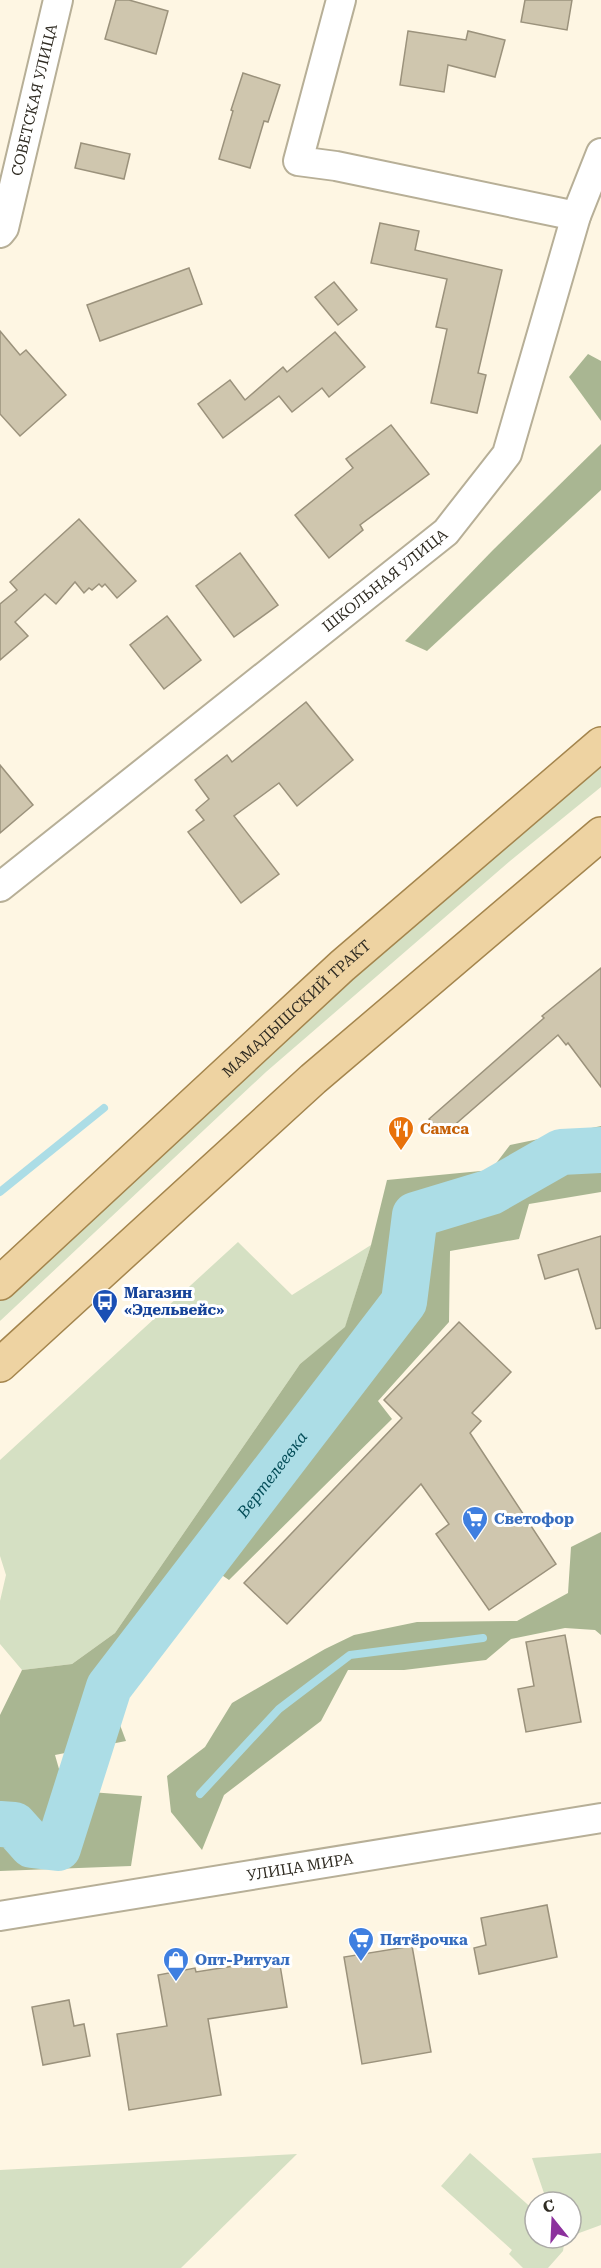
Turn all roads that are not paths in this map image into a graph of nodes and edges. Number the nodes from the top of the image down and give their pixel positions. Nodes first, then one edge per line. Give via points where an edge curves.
1 (57, 0) edge
2 (341, 0) edge
3 (601, 153) edge
4 (576, 216) junction
5 (0, 233) edge
6 (601, 744) edge
7 (601, 834) edge
8 (0, 887) edge
9 (0, 1283) edge
10 (0, 1365) edge
11 (601, 1818) edge
12 (0, 1916) edge

1 - 5 street, СОВЕТСКАЯ УЛИЦА
2 - 4 street via 298,161
3 - 4 street, ШКОЛЬНАЯ УЛИЦА
4 - 8 street, ШКОЛЬНАЯ УЛИЦА via 507,454 447,532
6 - 9 main road, МАМАДЫШСКИЙ ТРАКТ via 342,966
7 - 10 main road via 313,1079
11 - 12 street, УЛИЦА МИРА

